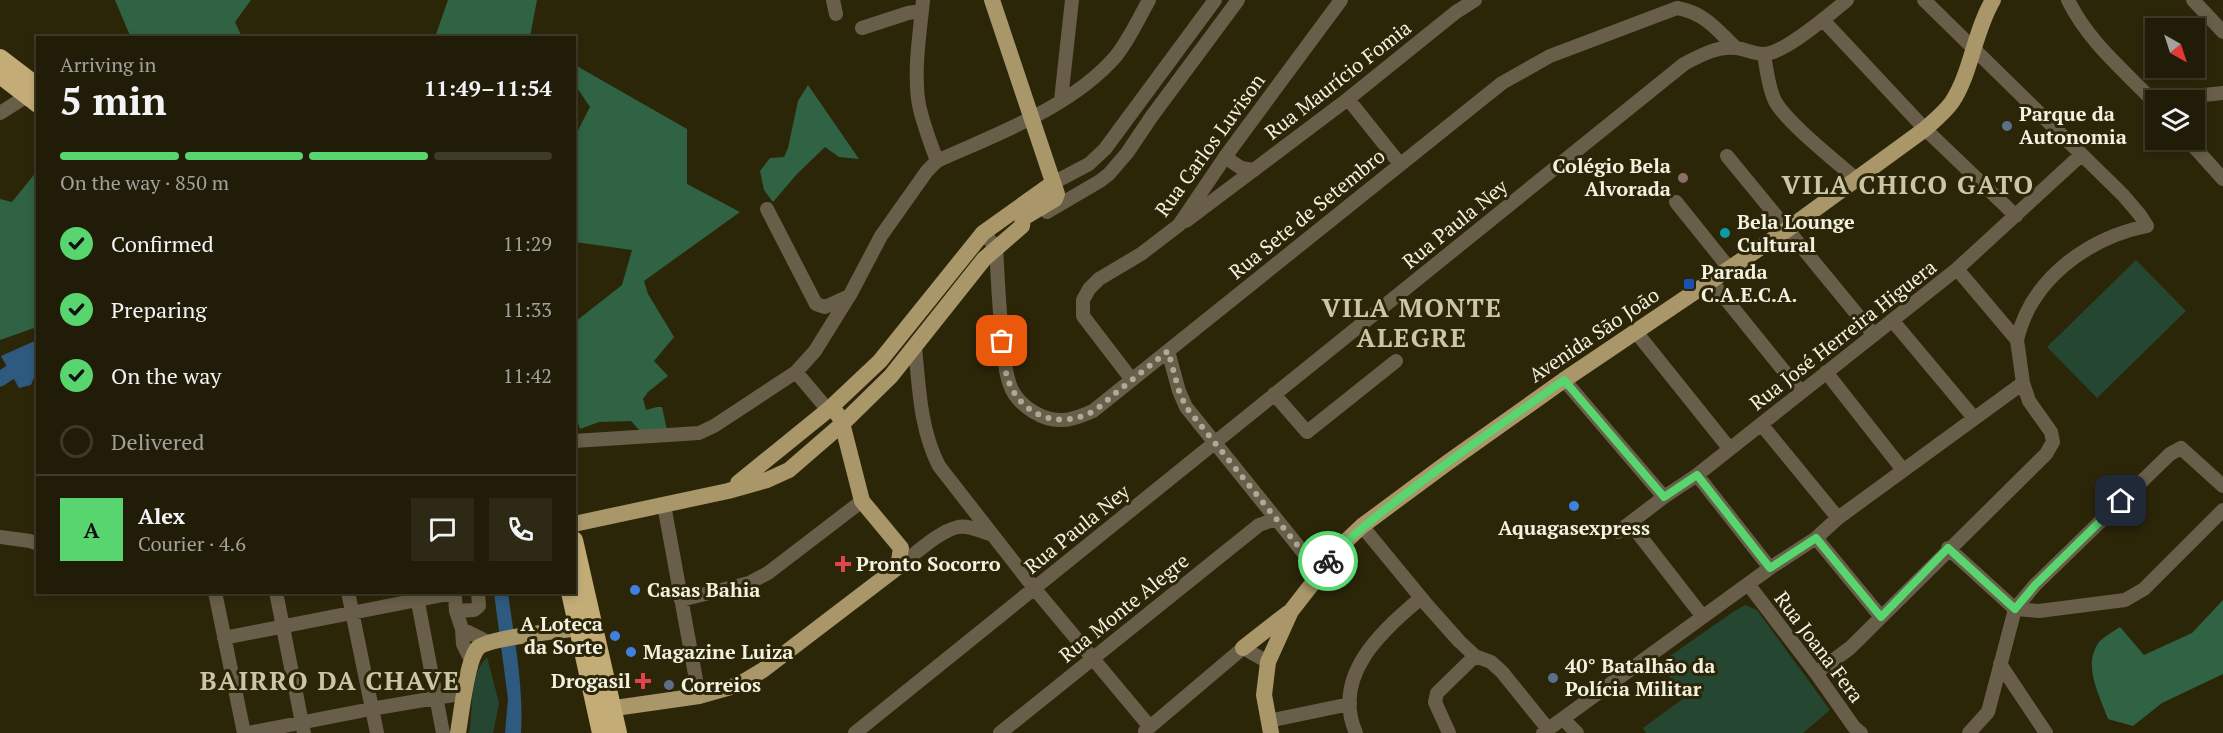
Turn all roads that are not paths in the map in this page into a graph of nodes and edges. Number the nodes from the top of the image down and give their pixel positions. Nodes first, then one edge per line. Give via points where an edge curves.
1 (992, 0) edge
2 (1072, 0) edge
3 (1149, 0) edge
4 (1215, 0) edge
5 (1238, 0) edge
6 (1341, 0) edge
7 (1475, 0) edge
8 (1847, 0) edge
9 (1924, 0) edge
10 (1993, 0) edge
11 (2068, 0) edge
12 (2193, 0) edge
13 (922, 6) edge
14 (1823, 20) junction
15 (862, 28) dead end
16 (2223, 32) edge
17 (1972, 47) junction
18 (1178, 48) junction
19 (1736, 48) junction
20 (1764, 55) junction
21 (0, 58) edge
22 (1190, 66) junction
23 (0, 75) edge
24 (2145, 93) edge
25 (2223, 93) edge
26 (2205, 95) edge
27 (34, 96) edge
28 (1348, 99) junction
29 (1061, 100) junction
30 (0, 113) edge
31 (1031, 119) junction
32 (1925, 129) junction
33 (2197, 150) edge
34 (2081, 155) junction
35 (1727, 156) dead end
36 (1225, 157) junction
37 (937, 162) junction
38 (1400, 164) junction
39 (1254, 170) junction
40 (2223, 178) edge
41 (1857, 180) junction
42 (1053, 183) junction
43 (1676, 202) dead end
44 (767, 209) dead end
45 (2016, 216) junction
46 (1179, 225) junction
47 (1022, 226) junction
48 (1788, 229) junction
49 (983, 233) junction
50 (970, 247) junction
51 (990, 253) junction
52 (1729, 268) junction
53 (1957, 269) junction
54 (1712, 282) junction
55 (849, 296) junction
56 (1892, 320) junction
57 (1636, 332) junction
58 (1874, 335) junction
59 (909, 337) junction
60 (2017, 340) junction
61 (1168, 351) junction
62 (1396, 361) dead end
63 (796, 372) junction
64 (1826, 372) junction
65 (1132, 380) junction
66 (1564, 380) junction
67 (2023, 382) junction
68 (1801, 392) junction
69 (1274, 394) junction
70 (828, 410) junction
71 (1974, 418) junction
72 (1761, 424) junction
73 (841, 425) junction
74 (576, 441) edge
75 (1214, 443) junction
76 (1729, 448) junction
77 (1903, 470) junction
78 (1697, 475) junction
79 (2223, 486) edge
80 (728, 491) junction
81 (1664, 497) junction
82 (862, 501) junction
83 (664, 505) junction
84 (971, 510) junction
85 (2223, 510) edge
86 (1838, 518) junction
87 (1276, 519) junction
88 (1630, 523) junction
89 (576, 524) edge
90 (1362, 526) junction
91 (1618, 532) dead end
92 (991, 535) junction
93 (0, 537) edge
94 (1816, 538) junction
95 (36, 543) edge
96 (901, 548) junction
97 (1948, 548) junction
98 (576, 565) edge
99 (898, 567) junction
100 (1770, 568) junction
101 (1319, 572) junction
102 (1748, 584) junction
103 (1034, 588) junction
104 (215, 594) edge
105 (276, 594) edge
106 (348, 594) edge
107 (478, 594) edge
108 (571, 594) edge
109 (416, 596) edge
110 (1421, 598) junction
111 (681, 600) junction
112 (2015, 609) junction
113 (456, 611) junction
114 (1291, 611) junction
115 (352, 612) junction
116 (580, 616) junction
117 (1703, 617) junction
118 (1881, 617) junction
119 (283, 626) junction
120 (462, 629) junction
121 (224, 638) junction
122 (490, 642) junction
123 (1243, 648) junction
124 (1475, 656) junction
125 (1092, 659) junction
126 (471, 660) junction
127 (1268, 662) junction
128 (2000, 664) junction
129 (1816, 673) junction
130 (465, 693) junction
131 (699, 696) junction
132 (437, 698) junction
133 (1350, 705) junction
134 (371, 708) junction
135 (604, 709) junction
136 (1563, 719) junction
137 (1269, 727) edge
138 (303, 728) edge
139 (1147, 730) edge
140 (1545, 731) edge
141 (246, 733) edge
142 (376, 733) edge
143 (443, 733) edge
144 (458, 733) edge
145 (601, 733) edge
146 (618, 733) edge
147 (855, 733) edge
148 (1000, 733) edge
149 (1356, 733) edge
150 (1449, 733) edge
151 (1577, 733) edge
152 (1861, 733) edge
153 (1969, 733) edge
154 (2046, 733) edge

1 - 31 main road
2 - 29 street
3 - 29 street via 1118,53 1100,73
4 - 18 street
5 - 22 street
6 - 36 street, Rua Carlos Luvison
7 - 28 street, Rua Maurício Fomia
8 - 14 street
9 - 17 street
10 - 17 main road, Avenida São João
11 - 24 street via 2079,22
12 - 16 street
13 - 15 street
13 - 37 street via 916,77 918,101
14 - 20 street via 1783,48
14 - 32 street
17 - 32 main road, Avenida São João via 1952,101
17 - 34 street
18 - 22 street via 1180,65
18 - 42 street via 1105,148 1089,164
19 - 20 street, Rua Paula Ney
19 - 38 street, Rua Sete de Setembro via 1706,19 1694,11 1677,8 1532,64
19 - 69 street, Rua Paula Ney via 1711,50 1684,63
20 - 41 street via 1776,102
21 - 27 highway
22 - 47 street via 1109,174
23 - 27 highway
25 - 26 street
27 - 30 street
28 - 38 street
28 - 39 street, Rua Maurício Fomia
29 - 31 street
31 - 37 street
31 - 42 main road
32 - 41 main road, Avenida São João
32 - 45 street
33 - 40 street
34 - 45 street, Rua José Herreira Higuera
34 - 60 street via 2123,195 2147,226 2092,245 2061,268 2032,304
35 - 48 street
36 - 39 street via 1241,168
36 - 46 street, Rua Carlos Luvison
37 - 55 street via 881,236
38 - 61 street, Rua Sete de Setembro
39 - 46 street, Rua Maurício Fomia
41 - 48 main road, Avenida São João
42 - 47 main road via 1058,194 1055,199 1023,218
42 - 49 main road
43 - 52 street
44 - 55 street via 816,304 825,307
45 - 53 street, Rua José Herreira Higuera
46 - 65 street, Rua Carlos Luvison via 1099,279 1083,300 1083,316
47 - 51 main road
48 - 52 main road, Avenida São João
48 - 58 street
49 - 50 main road
49 - 51 street
50 - 51 street
50 - 59 main road via 943,281
51 - 59 main road
51 - 65 street, Rua Sete de Setembro via 998,278 1007,376 1024,405 1043,417 1072,419 1093,411
52 - 54 main road, Avenida São João
53 - 56 street, Rua José Herreira Higuera
53 - 60 street
54 - 57 main road, Avenida São João
54 - 68 street
55 - 63 street via 815,351
56 - 58 street, Rua José Herreira Higuera
56 - 71 street
57 - 66 main road, Avenida São João
57 - 76 street
58 - 64 street, Rua José Herreira Higuera
59 - 70 main road
59 - 73 main road via 891,376
59 - 84 street via 930,448
60 - 67 street
61 - 65 street, Rua Sete de Setembro
61 - 75 street via 1186,407
62 - 69 street via 1307,432
63 - 70 street
63 - 74 street via 699,433
64 - 68 street, Rua José Herreira Higuera
64 - 77 street
66 - 81 street
66 - 90 main road, Avenida São João
67 - 71 street
67 - 97 street via 2029,401 2051,432 2053,442 2046,454
68 - 72 street, Rua José Herreira Higuera
69 - 75 street, Rua Paula Ney
70 - 73 main road via 835,411
70 - 80 main road
71 - 77 street
72 - 76 street, Rua José Herreira Higuera
72 - 86 street
73 - 80 main road via 789,470
73 - 82 main road
75 - 87 street
75 - 103 street, Rua Paula Ney
76 - 78 street, Rua José Herreira Higuera
77 - 86 street
78 - 81 street, Rua José Herreira Higuera
78 - 100 street
79 - 112 street via 2181,448 2169,454
80 - 83 main road
81 - 88 street, Rua José Herreira Higuera
82 - 96 main road
82 - 111 street via 768,573 749,583
83 - 89 main road
83 - 111 street
84 - 92 street
84 - 96 street via 920,545
85 - 112 street via 2144,589 2125,600 2039,611
86 - 94 street
87 - 101 street
87 - 125 street, Rua Monte Alegre via 1259,525
88 - 91 street, Rua José Herreira Higuera
88 - 117 street
90 - 101 main road, Avenida São João
90 - 110 street
92 - 99 street via 958,527
92 - 103 street
93 - 95 street
94 - 100 street
94 - 118 street
96 - 99 main road
97 - 112 street
97 - 118 street
98 - 116 highway
99 - 131 main road via 763,670 738,685
100 - 102 street
101 - 114 main road, Avenida São João
102 - 117 street
102 - 129 street, Rua Joana Fera
103 - 125 street
103 - 147 street, Rua Paula Ney
104 - 121 street
105 - 119 street
106 - 115 street
107 - 113 street via 479,606 474,610
108 - 116 highway
109 - 113 street via 452,595
109 - 115 street
109 - 132 street
110 - 124 street
110 - 133 street via 1387,626 1365,653 1356,672
111 - 131 street
112 - 128 street
113 - 120 street
114 - 123 main road
114 - 127 main road, Avenida São João
115 - 119 street
115 - 134 street
116 - 122 main road via 523,637
116 - 135 highway
117 - 136 street
118 - 129 street via 1850,648
119 - 121 street
119 - 138 street
120 - 122 street
120 - 126 street via 463,644
121 - 141 street
122 - 126 main road via 478,647
123 - 127 street
123 - 139 street
124 - 140 street via 1503,672
124 - 150 street via 1437,693 1435,702
125 - 139 street
125 - 148 street, Rua Monte Alegre
126 - 130 main road
127 - 137 main road, Avenida São João via 1264,695
128 - 153 street via 1988,712
128 - 154 street
129 - 152 street, Rua Joana Fera
130 - 132 street
130 - 144 main road
131 - 135 main road
132 - 134 street
132 - 143 street
133 - 137 street
133 - 149 street
134 - 138 street
134 - 142 street
135 - 145 highway
135 - 146 highway
136 - 140 street
136 - 151 street
138 - 141 street

